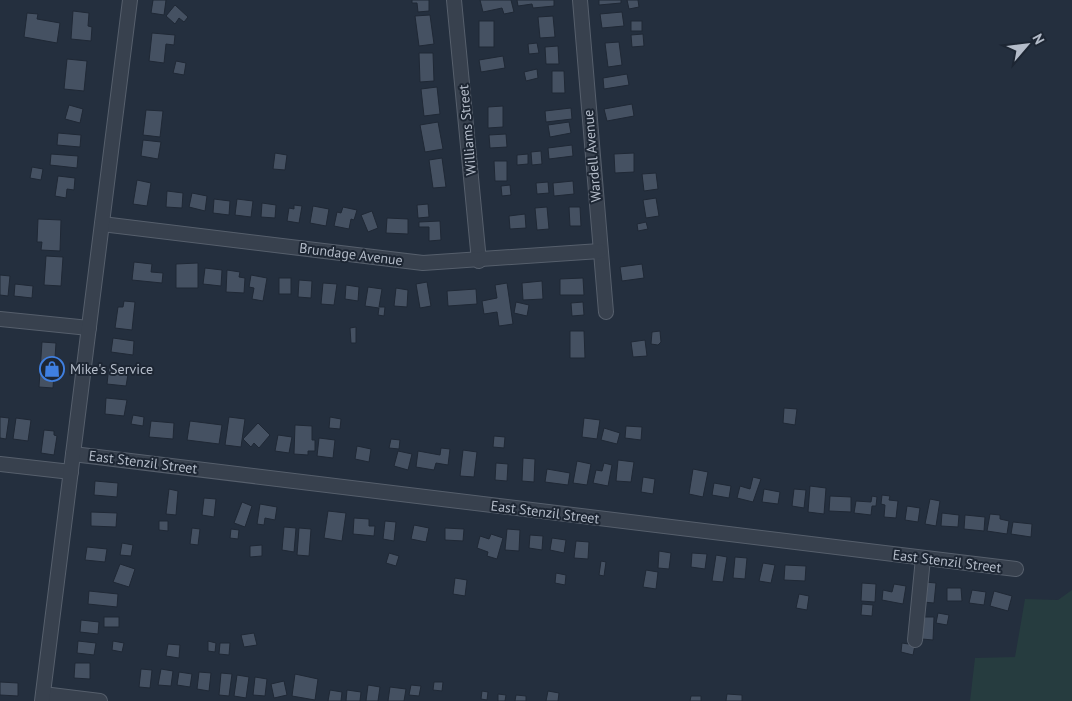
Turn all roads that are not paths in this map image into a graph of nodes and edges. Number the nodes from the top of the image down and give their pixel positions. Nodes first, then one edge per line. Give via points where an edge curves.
1 (130, 0) edge
2 (454, 0) edge
3 (580, 0) edge
4 (102, 224) junction
5 (600, 251) junction
6 (479, 261) junction
7 (606, 312) dead end
8 (0, 319) edge
9 (89, 328) junction
10 (73, 454) junction
11 (0, 464) edge
12 (71, 472) junction
13 (923, 558) junction
14 (1016, 569) dead end
15 (915, 640) dead end
16 (43, 698) edge
17 (100, 701) edge

1 - 4 street
2 - 6 street, Williams Street
3 - 5 street, Wardell Avenue
4 - 6 street, Brundage Avenue via 423,263
4 - 9 street
5 - 6 street, Brundage Avenue
5 - 7 street, Wardell Avenue
8 - 9 street
9 - 10 street
10 - 12 street
10 - 13 street, East Stenzil Street
11 - 12 street
12 - 16 street
13 - 14 street, East Stenzil Street
13 - 15 street
16 - 17 street

